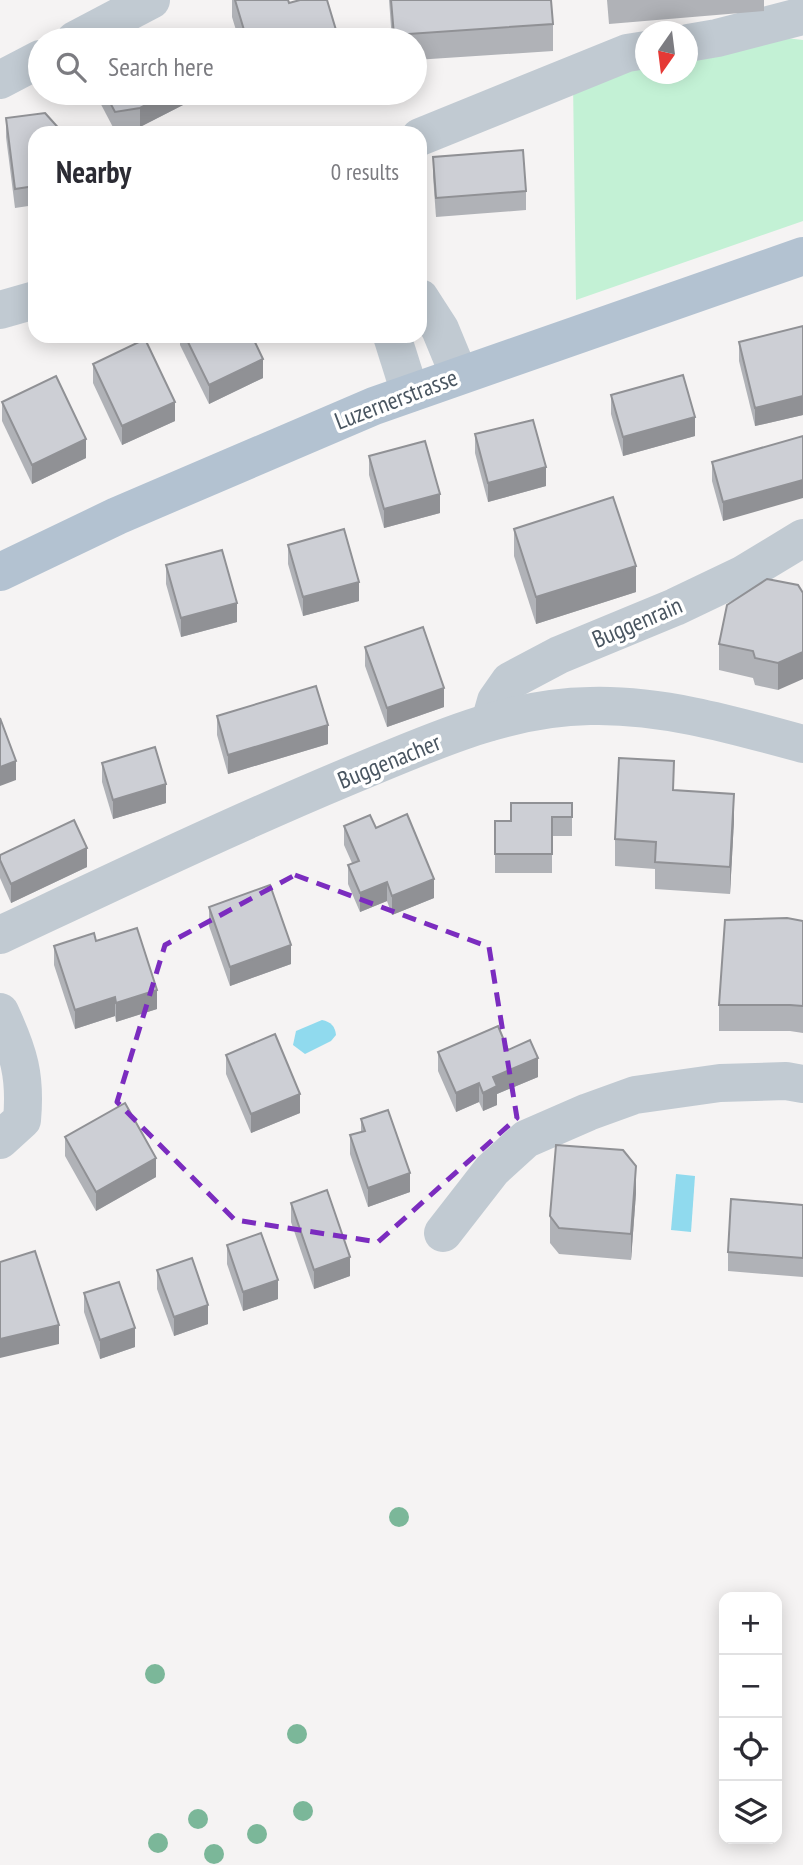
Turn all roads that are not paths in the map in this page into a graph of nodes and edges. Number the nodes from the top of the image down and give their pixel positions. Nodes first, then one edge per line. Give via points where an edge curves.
1 (150, 0) edge
2 (803, 16) edge
3 (98, 28) edge
4 (698, 41) edge
5 (635, 52) edge
6 (28, 65) edge
7 (0, 80) edge
8 (427, 134) edge
9 (803, 256) edge
10 (28, 302) edge
11 (427, 309) edge
12 (0, 310) edge
13 (394, 343) edge
14 (459, 375) junction
15 (410, 393) junction
16 (803, 538) edge
17 (0, 572) edge
18 (490, 722) junction
19 (803, 744) edge
20 (0, 935) edge
21 (0, 1012) edge
22 (803, 1084) edge
23 (0, 1140) edge
24 (443, 1233) dead end

1 - 3 street
2 - 4 street
5 - 8 street
6 - 7 street
9 - 14 main road, Luzernerstrasse
10 - 12 street
11 - 14 street
13 - 15 street
14 - 15 main road, Luzernerstrasse
15 - 17 main road, Luzernerstrasse via 214,473
16 - 18 street, Buggenrain via 742,575 510,681 496,701
18 - 19 street, Buggenacher via 546,709 634,708
18 - 20 street, Buggenacher via 289,801
21 - 23 street via 21,1063 24,1096 22,1120
22 - 24 street via 720,1083 635,1096 588,1112 526,1139 492,1170

